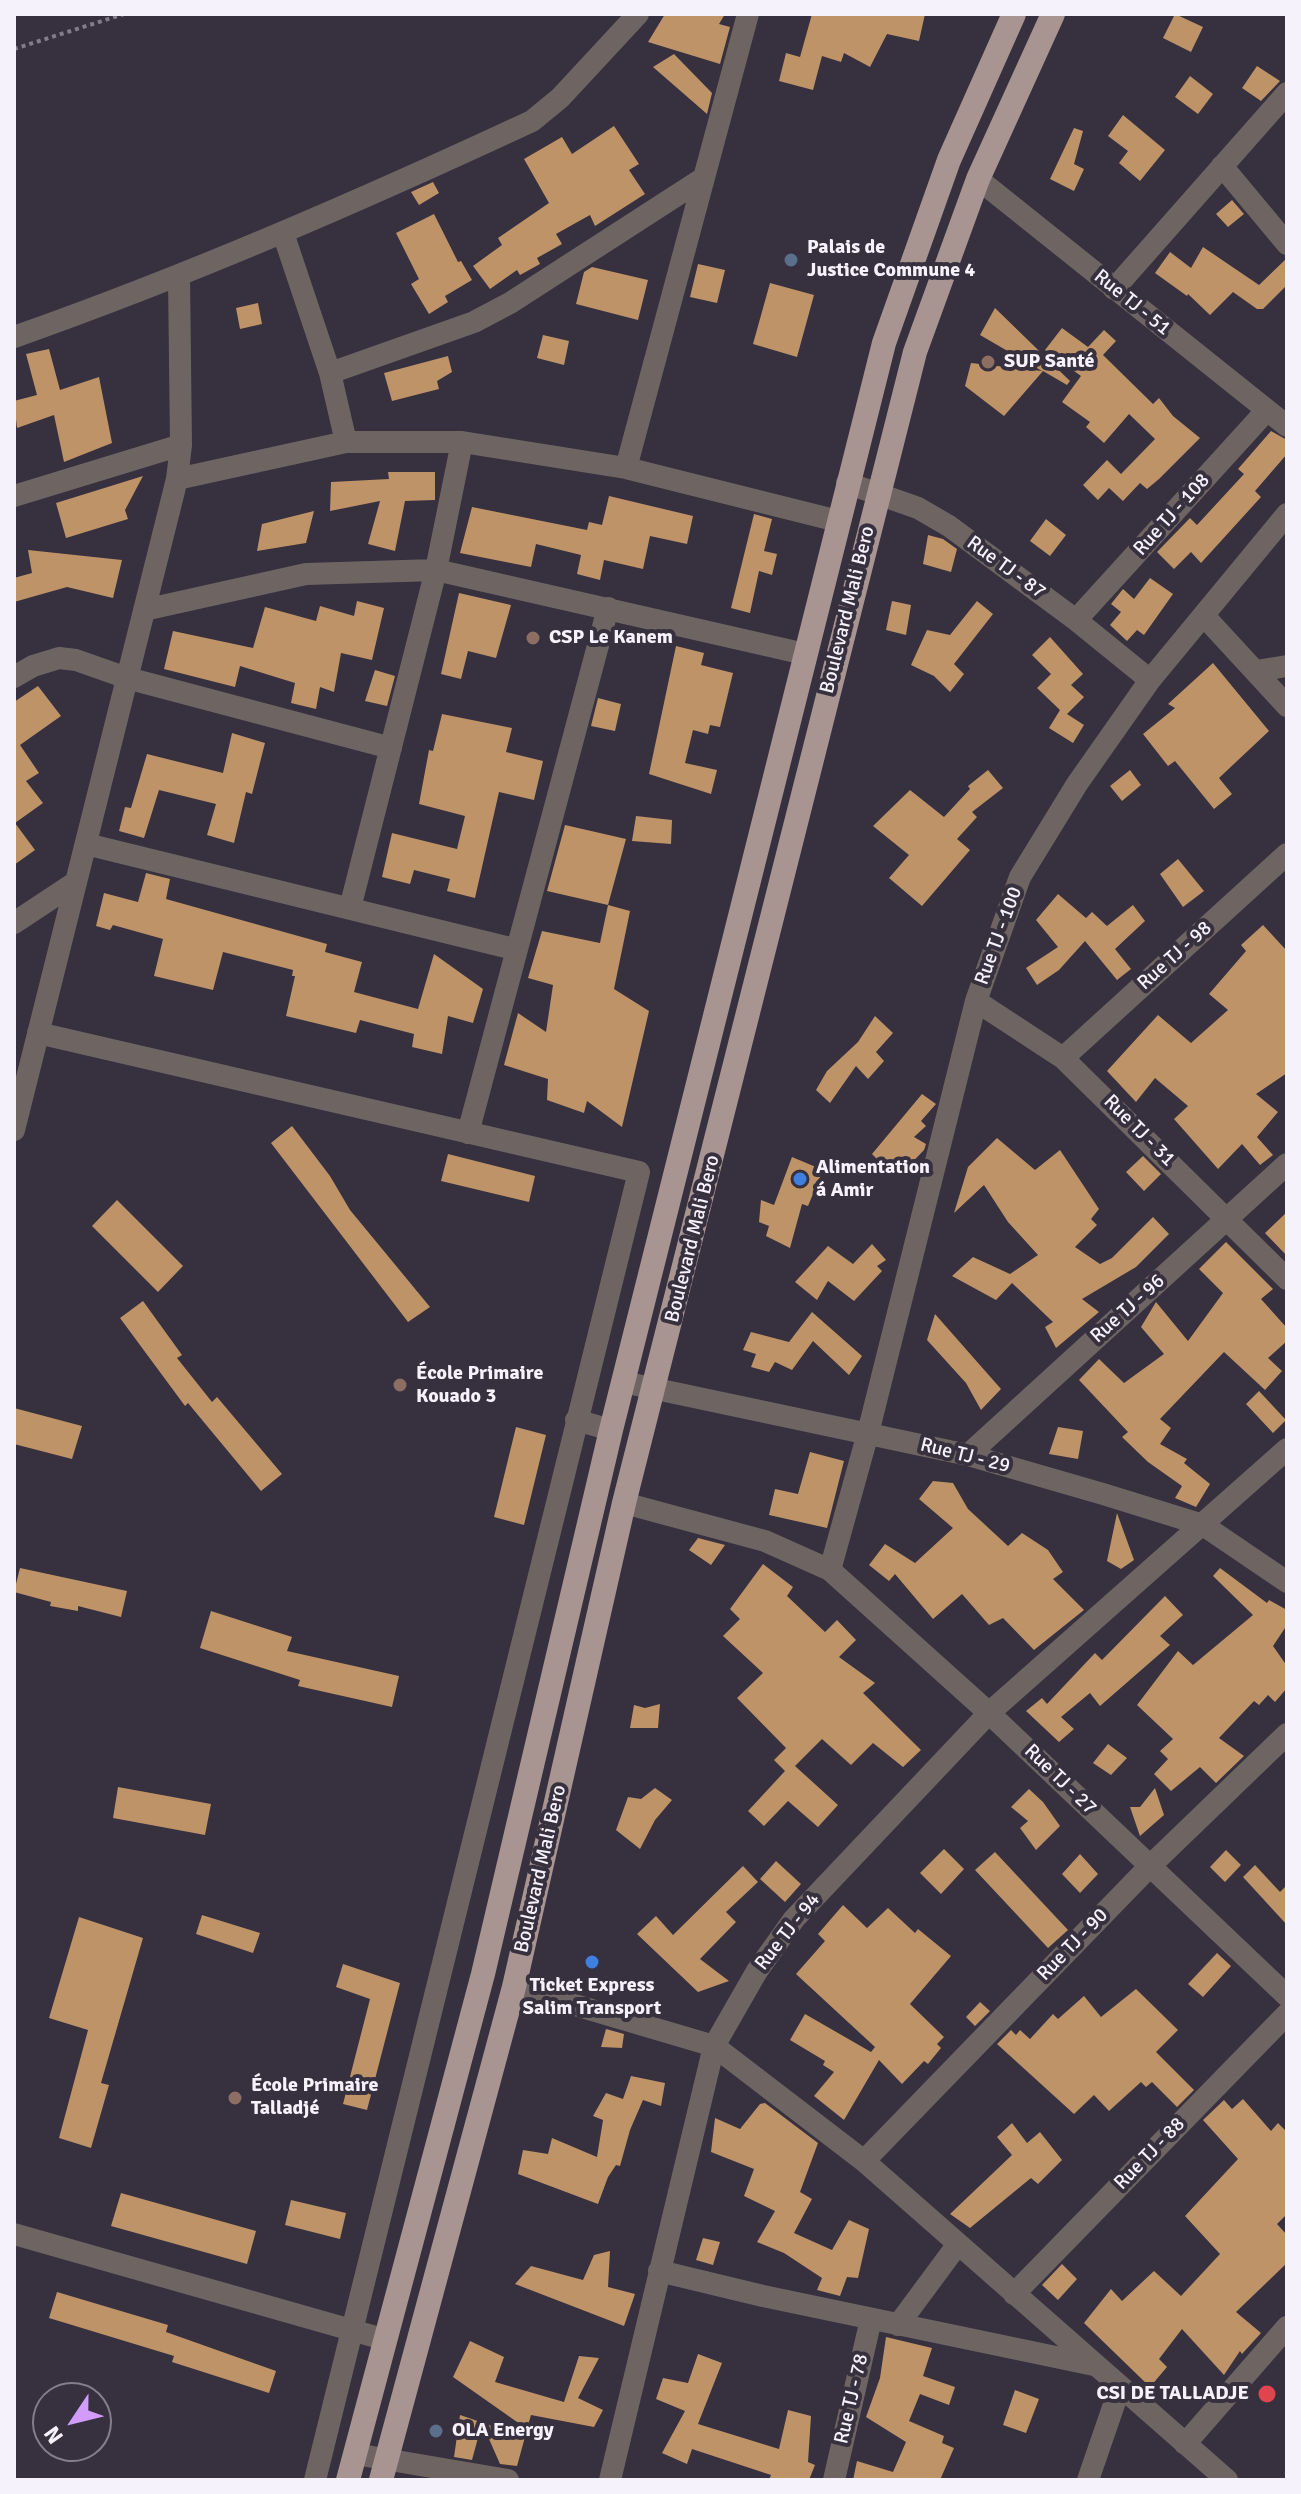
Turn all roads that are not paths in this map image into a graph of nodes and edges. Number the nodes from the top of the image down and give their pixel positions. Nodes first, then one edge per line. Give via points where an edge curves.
1 (638, 14) edge
2 (748, 14) edge
3 (1014, 14) edge
4 (1053, 14) edge
5 (1287, 93) edge
6 (1222, 166) junction
7 (702, 179) junction
8 (978, 179) junction
9 (283, 233) junction
10 (1287, 244) edge
11 (179, 276) junction
12 (1114, 289) junction
13 (14, 337) edge
14 (330, 373) junction
15 (1267, 410) junction
16 (1287, 426) edge
17 (346, 442) junction
18 (462, 442) junction
19 (181, 445) junction
20 (626, 468) junction
21 (177, 479) junction
22 (847, 483) junction
23 (878, 492) junction
24 (14, 496) edge
25 (1287, 514) edge
26 (838, 521) junction
27 (436, 570) junction
28 (608, 608) junction
29 (144, 610) junction
30 (1205, 617) junction
31 (1076, 620) junction
32 (805, 654) junction
33 (1287, 666) edge
34 (1256, 671) junction
35 (14, 677) edge
36 (127, 678) junction
37 (1150, 680) junction
38 (1287, 706) edge
39 (391, 748) junction
40 (86, 844) junction
41 (1287, 854) edge
42 (76, 882) junction
43 (350, 908) junction
44 (14, 923) edge
45 (514, 949) junction
46 (976, 1001) junction
47 (38, 1033) junction
48 (1063, 1058) junction
49 (14, 1130) edge
50 (468, 1133) junction
51 (1287, 1164) edge
52 (1226, 1220) junction
53 (1287, 1279) edge
54 (623, 1382) junction
55 (655, 1389) junction
56 (576, 1420) junction
57 (611, 1430) junction
58 (868, 1433) junction
59 (1287, 1449) edge
60 (968, 1455) junction
61 (624, 1503) junction
62 (1203, 1525) junction
63 (830, 1570) junction
64 (1287, 1582) edge
65 (989, 1713) junction
66 (1287, 1734) edge
67 (1150, 1866) junction
68 (514, 1987) junction
69 (1287, 1996) edge
70 (1287, 2014) edge
71 (714, 2046) junction
72 (864, 2161) junction
73 (14, 2234) edge
74 (958, 2244) junction
75 (659, 2271) junction
76 (1014, 2294) junction
77 (871, 2319) junction
78 (898, 2325) junction
79 (1287, 2327) edge
80 (355, 2329) junction
81 (383, 2339) junction
82 (1096, 2365) junction
83 (1120, 2387) junction
84 (1185, 2444) junction
85 (355, 2454) junction
86 (383, 2469) edge
87 (315, 2480) edge
88 (348, 2480) edge
89 (508, 2480) edge
90 (610, 2480) edge
91 (834, 2480) edge
92 (1088, 2480) edge
93 (1227, 2480) edge

1 - 9 street via 532,121
2 - 7 street
3 - 22 main road, Boulevard Mali Bero via 914,254
4 - 8 main road, Boulevard Mali Bero
5 - 6 street
6 - 10 street
6 - 12 street
7 - 14 street via 474,322
7 - 20 street
8 - 12 street, Rue TJ - 51
8 - 23 main road, Boulevard Mali Bero via 915,352
9 - 11 street
9 - 14 street
11 - 13 street
11 - 19 street
12 - 15 street, Rue TJ - 51
14 - 17 street
15 - 16 street, Rue TJ - 51
15 - 31 street, Rue TJ - 108
17 - 18 street
17 - 21 street
18 - 20 street
18 - 27 street
19 - 21 street
19 - 24 street
20 - 26 street
21 - 29 street
22 - 23 street, Rue TJ - 87
22 - 26 main road, Boulevard Mali Bero
23 - 31 street, Rue TJ - 87 via 949,526
23 - 55 main road, Boulevard Mali Bero
25 - 30 street, Rue TJ - 100
26 - 32 main road, Boulevard Mali Bero
27 - 28 street
27 - 29 street via 306,574
27 - 39 street
28 - 32 street
28 - 45 street
29 - 36 street
30 - 34 street
30 - 37 street, Rue TJ - 100
31 - 37 street, Rue TJ - 87
32 - 54 main road, Boulevard Mali Bero
33 - 34 street
34 - 38 street
35 - 36 street via 59,658
36 - 39 street
36 - 40 street
37 - 46 street, Rue TJ - 100 via 1026,866
39 - 43 street
40 - 42 street
40 - 43 street
41 - 48 street, Rue TJ - 98
42 - 44 street
42 - 47 street
43 - 45 street
45 - 50 street
46 - 48 street, Rue TJ - 31
46 - 58 street, Rue TJ - 100
47 - 49 street
47 - 50 street
48 - 52 street, Rue TJ - 31
50 - 56 street via 639,1172
51 - 52 street, Rue TJ - 96
52 - 53 street, Rue TJ - 31
52 - 60 street, Rue TJ - 96
54 - 55 street, Rue TJ - 29
54 - 57 main road, Boulevard Mali Bero
55 - 58 street, Rue TJ - 29
55 - 61 main road, Boulevard Mali Bero
56 - 57 street
56 - 80 street
57 - 81 main road, Boulevard Mali Bero via 483,1974
58 - 60 street, Rue TJ - 29
58 - 63 street
59 - 62 street, Rue TJ - 94
60 - 62 street, Rue TJ - 29
61 - 63 street, Rue TJ - 27 via 765,1541
61 - 68 main road, Boulevard Mali Bero
62 - 64 street, Rue TJ - 29
62 - 65 street, Rue TJ - 94
63 - 65 street, Rue TJ - 27
65 - 67 street, Rue TJ - 27
65 - 71 street, Rue TJ - 94 via 794,1919
66 - 67 street, Rue TJ - 90
67 - 69 street, Rue TJ - 27
67 - 72 street, Rue TJ - 90
68 - 71 street
68 - 86 main road, Boulevard Mali Bero
70 - 76 street, Rue TJ - 88
71 - 72 street
71 - 75 street, Rue TJ - 94
72 - 74 street
73 - 80 street
74 - 76 street
74 - 78 street
75 - 77 street
75 - 90 street, Rue TJ - 94
76 - 82 street
77 - 78 street
77 - 91 street, Rue TJ - 78
78 - 82 street
79 - 84 street
80 - 81 street
80 - 87 street
81 - 85 main road, Boulevard Mali Bero
82 - 83 street
83 - 84 street
83 - 92 street
84 - 93 street
85 - 86 street
85 - 88 main road, Boulevard Mali Bero
86 - 89 street

